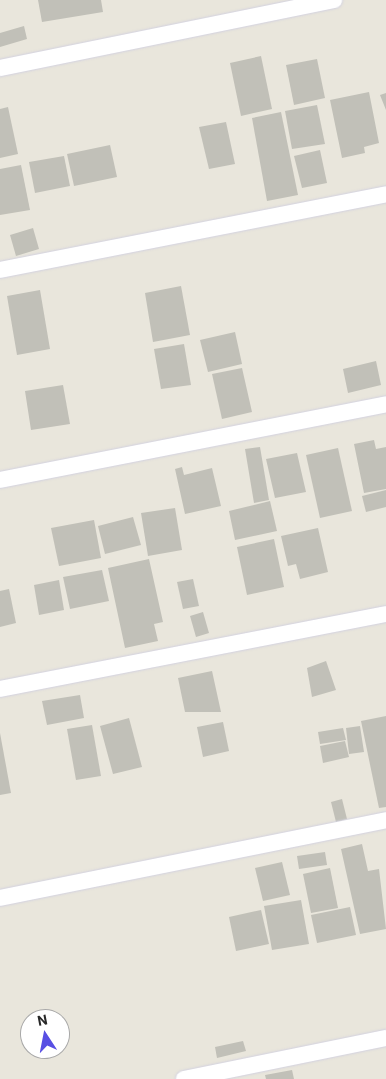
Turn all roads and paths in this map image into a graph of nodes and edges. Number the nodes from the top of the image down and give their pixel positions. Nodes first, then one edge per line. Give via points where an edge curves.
1 (334, 0) edge
2 (0, 68) edge
3 (386, 194) edge
4 (0, 270) edge
5 (386, 404) edge
6 (0, 480) edge
7 (386, 614) edge
8 (0, 689) edge
9 (386, 820) edge
10 (0, 898) edge
11 (386, 1038) edge
12 (184, 1079) edge

1 - 2 street
3 - 4 street
5 - 6 street
7 - 8 street
9 - 10 street
11 - 12 street

